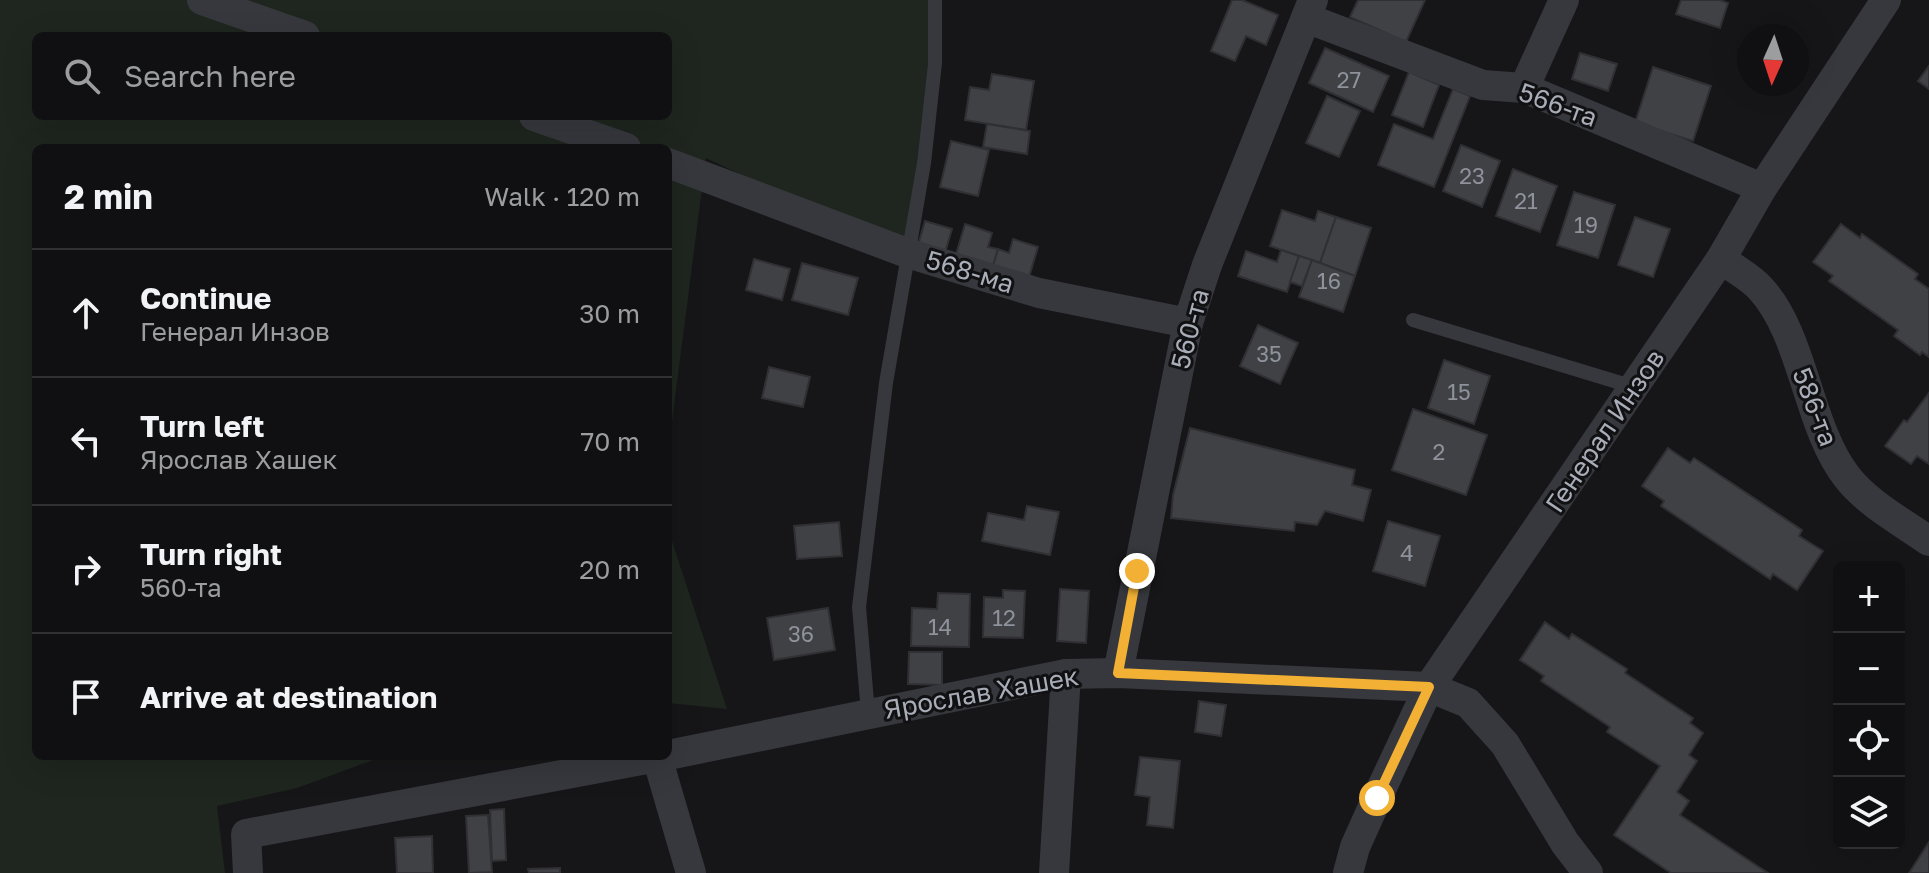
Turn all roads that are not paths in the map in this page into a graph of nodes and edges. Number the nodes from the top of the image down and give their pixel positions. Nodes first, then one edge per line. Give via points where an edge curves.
1 (202, 0) edge
2 (935, 0) edge
3 (1564, 0) edge
4 (1886, 0) edge
5 (1309, 9) edge
6 (294, 32) edge
7 (1524, 88) junction
8 (546, 120) edge
9 (614, 144) edge
10 (672, 165) edge
11 (1762, 188) junction
12 (907, 253) junction
13 (1721, 259) junction
14 (1413, 320) dead end
15 (1188, 323) junction
16 (1635, 387) junction
17 (1929, 541) edge
18 (1118, 673) junction
19 (1066, 674) junction
20 (1429, 687) junction
21 (868, 713) junction
22 (672, 754) edge
23 (642, 760) edge
24 (664, 760) edge
25 (248, 873) edge
26 (691, 873) edge
27 (1054, 873) edge
28 (1348, 873) edge
29 (1588, 873) edge

1 - 6 street
2 - 12 lane, 568-ма via 935,63 924,163
3 - 7 street
4 - 11 street, Генерал Инзов
5 - 7 street, 566-та via 1483,85
5 - 15 street, 560-та
7 - 11 street, 566-та
8 - 9 street
10 - 12 street
11 - 13 street, Генерал Инзов
12 - 15 street, 568-ма via 1039,293
12 - 21 lane, Ярослав Хашек via 859,607
13 - 16 street, Генерал Инзов
13 - 17 street, 586-та via 1760,287 1779,316 1832,454 1848,479
14 - 16 lane
15 - 18 street, 560-та
16 - 20 street, Генерал Инзов
18 - 19 street, Ярослав Хашек
18 - 20 street, Ярослав Хашек
19 - 21 street, Ярослав Хашек
19 - 27 street
20 - 28 street, Генерал Инзов
20 - 29 street, Ярослав Хашек via 1468,703 1505,744
21 - 22 street, Ярослав Хашек
23 - 25 street, Ярослав Хашек via 246,834
24 - 26 street

